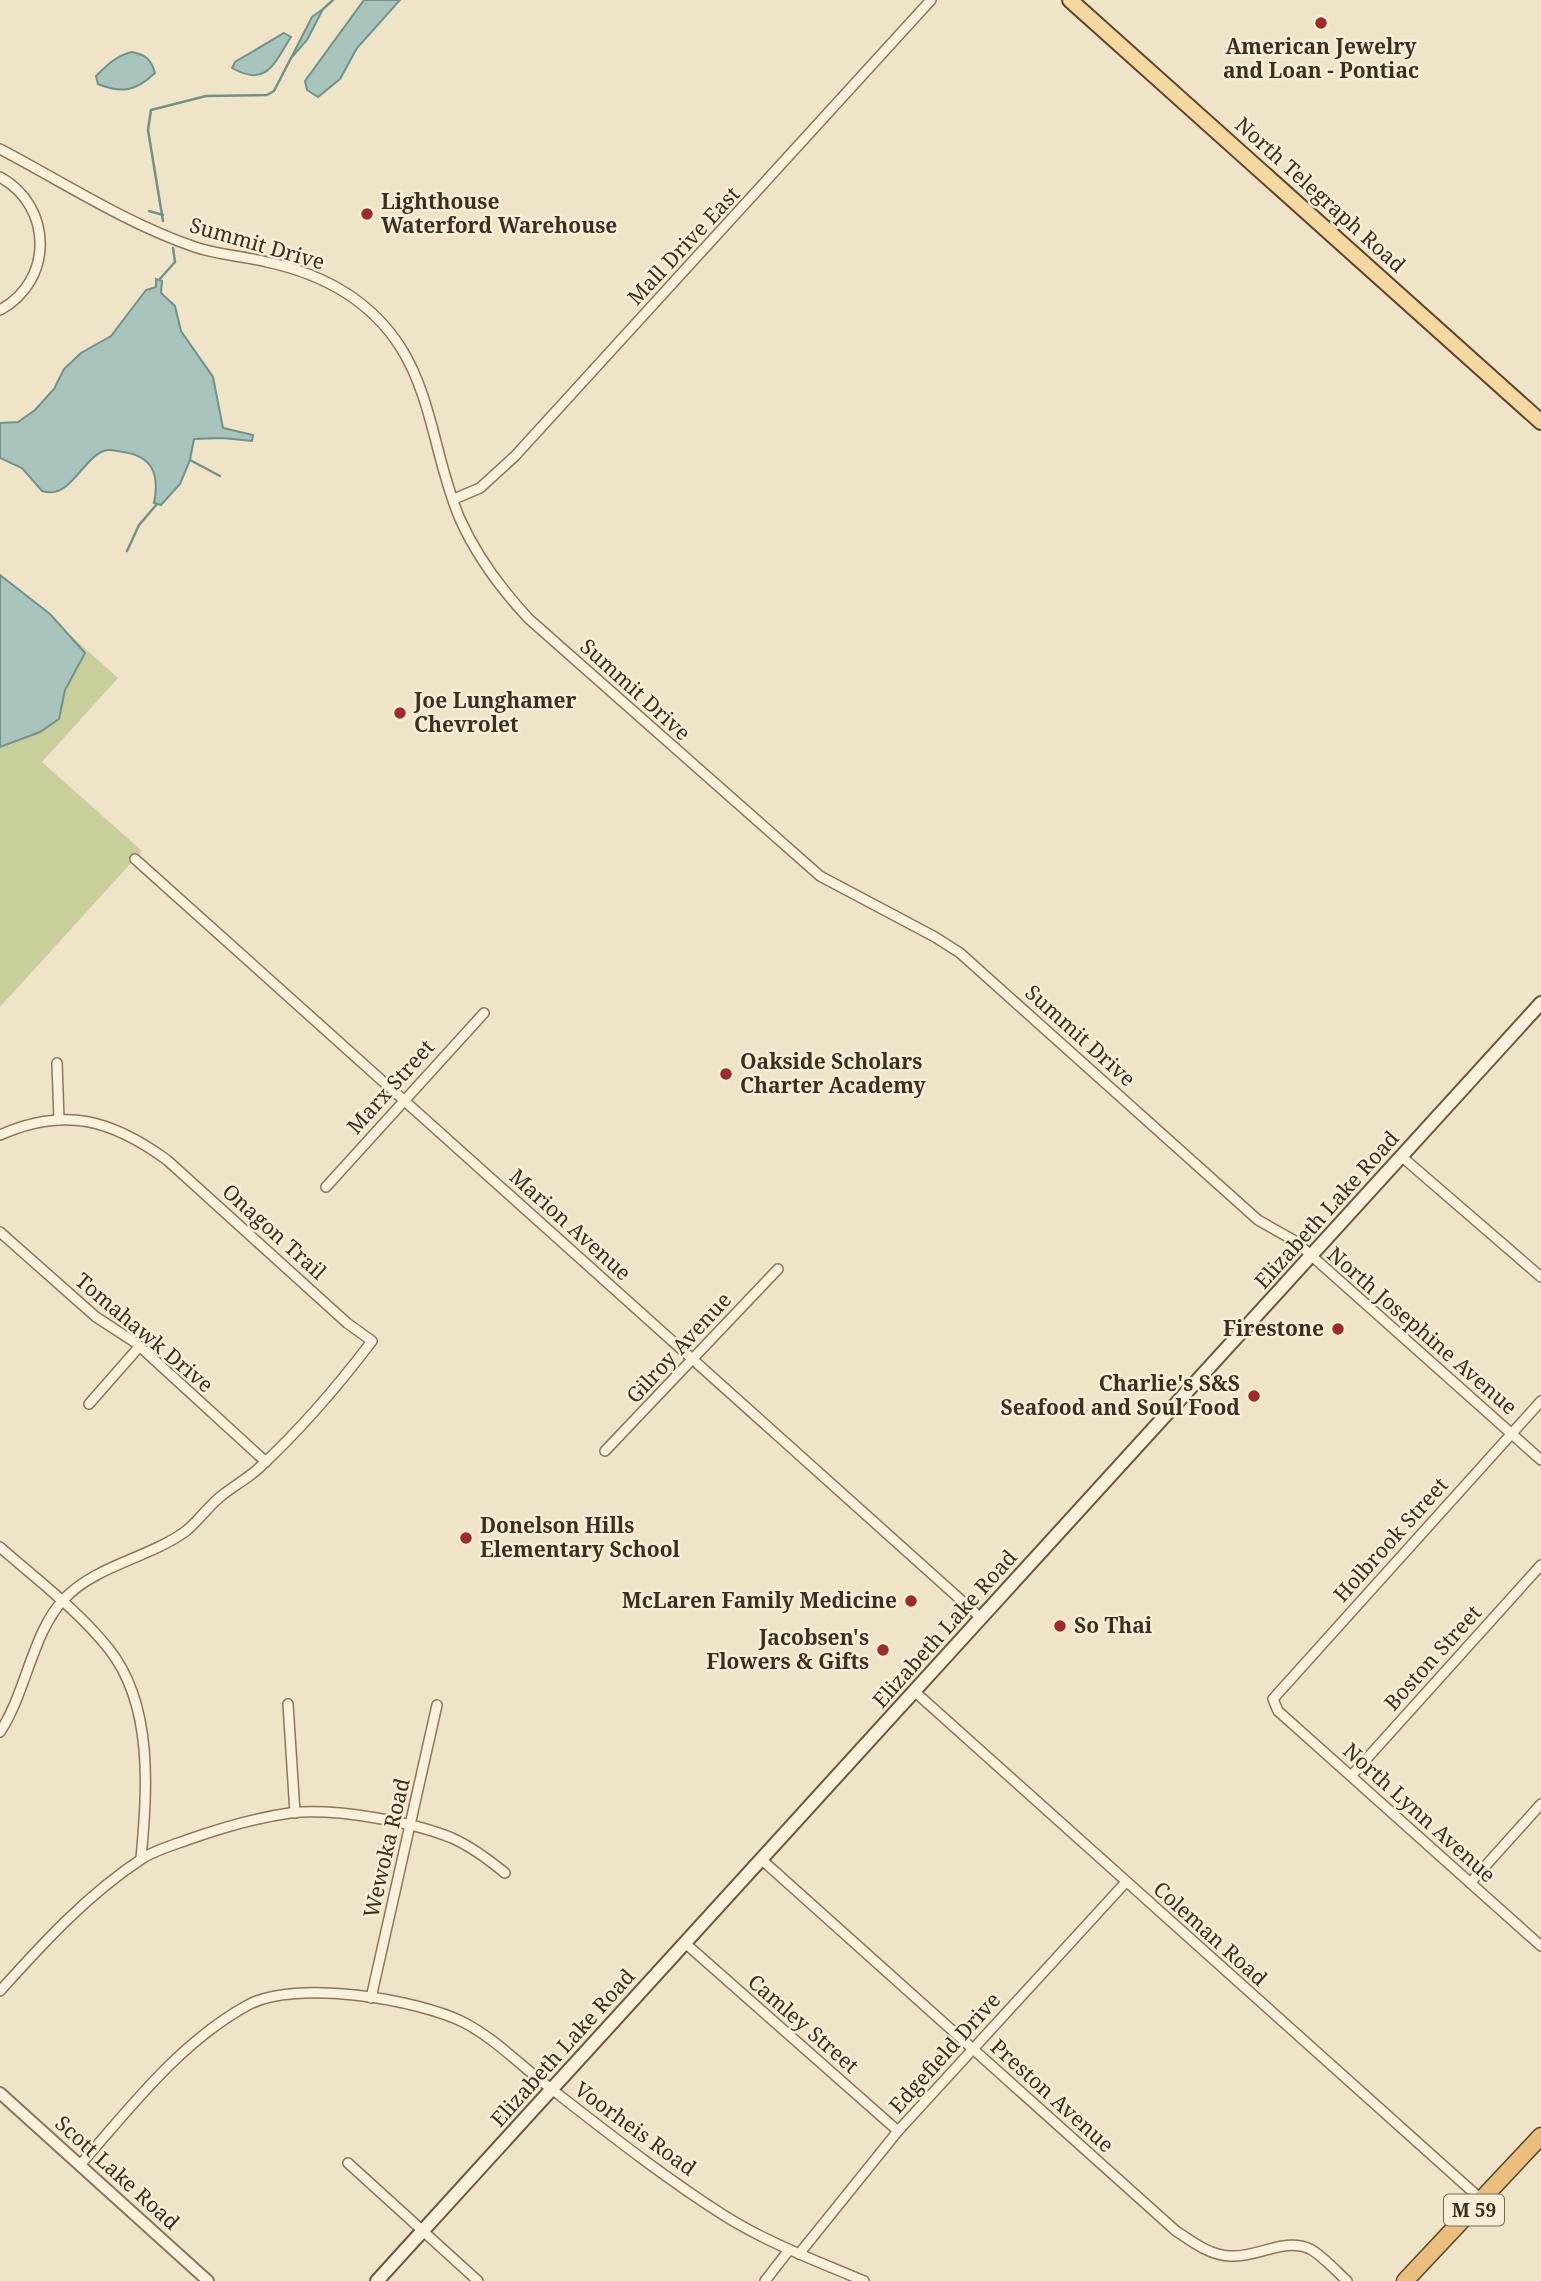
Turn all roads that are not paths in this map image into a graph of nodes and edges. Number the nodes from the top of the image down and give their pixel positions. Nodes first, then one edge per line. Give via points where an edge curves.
1 (1070, 0) edge
2 (931, 1) edge
3 (0, 149) edge
4 (0, 177) edge
5 (0, 310) edge
6 (1541, 422) edge
7 (454, 499) junction
8 (135, 859) dead end
9 (1541, 1003) edge
10 (484, 1013) dead end
11 (57, 1063) dead end
12 (404, 1099) junction
13 (59, 1120) junction
14 (0, 1135) edge
15 (1401, 1156) junction
16 (326, 1187) dead end
17 (0, 1232) edge
18 (1311, 1256) junction
19 (778, 1269) dead end
20 (1541, 1277) edge
21 (139, 1347) junction
22 (693, 1360) junction
23 (1541, 1401) edge
24 (89, 1404) dead end
25 (1512, 1434) junction
26 (606, 1451) dead end
27 (1541, 1460) edge
28 (265, 1462) junction
29 (0, 1546) edge
30 (1541, 1565) edge
31 (62, 1601) junction
32 (981, 1618) junction
33 (914, 1691) junction
34 (288, 1704) dead end
35 (437, 1705) dead end
36 (1274, 1705) joint
37 (0, 1732) edge
38 (1352, 1775) junction
39 (1541, 1804) edge
40 (295, 1813) junction
41 (409, 1827) junction
42 (761, 1858) junction
43 (141, 1859) junction
44 (505, 1873) dead end
45 (1126, 1882) junction
46 (1470, 1883) junction
47 (685, 1943) junction
48 (1541, 1947) edge
49 (0, 1991) edge
50 (371, 1998) junction
51 (973, 2048) junction
52 (552, 2089) junction
53 (0, 2093) edge
54 (898, 2131) junction
55 (1541, 2136) edge
56 (348, 2163) dead end
57 (80, 2165) junction
58 (1483, 2201) junction
59 (421, 2232) junction
60 (789, 2250) junction
61 (799, 2254) junction
62 (208, 2281) edge
63 (377, 2281) edge
64 (478, 2281) edge
65 (765, 2281) edge
66 (864, 2281) edge
67 (1347, 2281) edge
68 (1405, 2281) edge

1 - 6 main road, North Telegraph Road
2 - 7 street, Mall Drive East via 515,456 480,488
3 - 7 street, Summit Drive via 195,247 302,271 354,296 374,312 411,364
4 - 5 street via 27,199 41,241 31,281
7 - 18 street, Summit Drive via 478,555 528,619 781,845 820,876 960,953 1258,1220
8 - 12 street, Marion Avenue
9 - 15 main road, Elizabeth Lake Road
10 - 12 street, Marx Street
11 - 13 street
12 - 16 street, Marx Street
12 - 22 street, Marion Avenue
13 - 14 street, Onagon Trail
13 - 28 street, Onagon Trail via 90,1121 135,1136 372,1341
15 - 18 main road, Elizabeth Lake Road
15 - 20 street
17 - 21 street, Tomahawk Drive via 96,1317
18 - 25 street, North Josephine Avenue
18 - 32 main road, Elizabeth Lake Road
19 - 22 street, Gilroy Avenue
21 - 24 street
21 - 28 street, Tomahawk Drive
22 - 26 street, Gilroy Avenue
22 - 32 street, Marion Avenue
23 - 25 street, Holbrook Street
25 - 27 street, North Josephine Avenue
25 - 36 street, Holbrook Street via 1283,1685
28 - 31 street via 220,1496 188,1529 95,1576
29 - 31 street
30 - 38 street, Boston Street
31 - 37 street via 50,1617 13,1712
31 - 43 street via 110,1649 139,1714 145,1763
32 - 33 main road, Elizabeth Lake Road
33 - 42 main road, Elizabeth Lake Road
33 - 45 street, Coleman Road
34 - 40 street
35 - 41 street, Wewoka Road
36 - 38 street, North Lynn Avenue
38 - 46 street, North Lynn Avenue
39 - 46 street
40 - 41 street
40 - 43 street via 219,1828
41 - 44 street via 451,1838 481,1853
41 - 50 street, Wewoka Road
42 - 47 main road, Elizabeth Lake Road
42 - 51 street, Preston Avenue
43 - 49 street via 75,1911
45 - 51 street, Edgefield Drive
45 - 58 street, Coleman Road
46 - 48 street, North Lynn Avenue
47 - 52 main road, Elizabeth Lake Road
47 - 54 street, Camley Street
50 - 52 street, Voorheis Road via 463,2022 494,2040
50 - 57 street, Voorheis Road via 295,1991 250,2003 206,2032
51 - 54 street, Edgefield Drive
51 - 67 street, Preston Avenue via 1176,2231 1204,2250 1250,2256 1291,2244 1310,2249
52 - 59 main road, Elizabeth Lake Road
52 - 60 street, Voorheis Road via 724,2216
53 - 57 street, Scott Lake Road
54 - 61 street, Edgefield Drive
55 - 58 highway, M 59
56 - 59 street
57 - 62 street, Scott Lake Road
58 - 68 highway, M 59
59 - 63 main road, Elizabeth Lake Road
59 - 64 street
60 - 61 street, Voorheis Road
60 - 65 street
61 - 66 street, Voorheis Road

